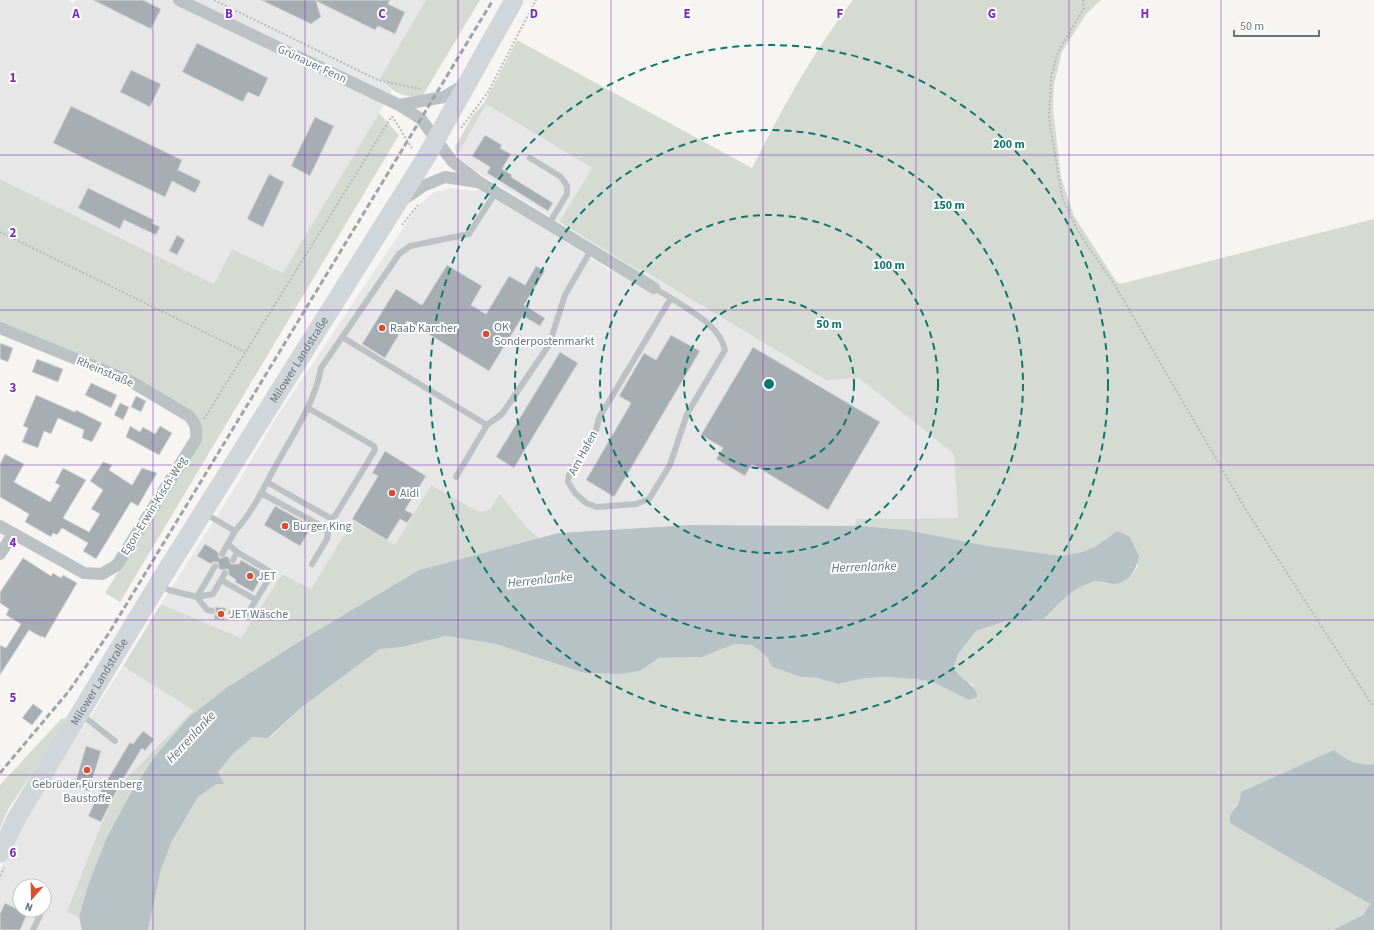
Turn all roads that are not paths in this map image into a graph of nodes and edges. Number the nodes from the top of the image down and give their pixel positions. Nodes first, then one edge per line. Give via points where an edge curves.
1 (179, 0) edge
2 (514, 0) edge
3 (468, 83) junction
4 (399, 105) junction
5 (436, 141) junction
6 (530, 158) dead end
7 (480, 182) junction
8 (496, 192) junction
9 (395, 206) junction
10 (549, 224) junction
11 (591, 250) junction
12 (654, 288) joint
13 (672, 298) junction
14 (0, 328) edge
15 (342, 337) junction
16 (308, 408) junction
17 (487, 425) junction
18 (197, 431) joint
19 (456, 477) dead end
20 (267, 482) junction
21 (261, 493) junction
22 (203, 513) junction
23 (0, 526) edge
24 (235, 531) junction
25 (13, 534) junction
26 (228, 544) junction
27 (237, 552) junction
28 (0, 554) edge
29 (222, 554) dead end
30 (233, 560) dead end
31 (312, 564) dead end
32 (215, 566) dead end
33 (225, 573) dead end
34 (221, 580) junction
35 (158, 584) junction
36 (197, 597) junction
37 (256, 600) junction
38 (212, 611) dead end
39 (231, 613) dead end
40 (80, 714) junction
41 (115, 741) dead end
42 (0, 853) edge
43 (39, 918) edge
44 (33, 930) edge

1 - 4 street, Grünauer Fenn
2 - 3 main road, Milower Landstraße
3 - 4 street via 444,97
3 - 5 main road, Milower Landstraße
4 - 5 street, Grünauer Fenn via 421,119
5 - 7 street, Am Hafen via 452,161
5 - 9 main road, Milower Landstraße
6 - 10 lane via 561,178 567,186 567,194
7 - 8 street, Am Hafen
7 - 9 street, Milower Landstraße via 445,178 423,186
8 - 10 street, Am Hafen
8 - 15 lane, Milower Landstraße via 469,234 410,246 399,254
9 - 22 main road, Milower Landstraße
10 - 11 street, Am Hafen
11 - 12 street, Am Hafen
11 - 17 lane via 565,295 549,345 502,414
12 - 13 lane, Am Hafen
13 - 13 lane, Am Hafen via 702,319 723,339 725,350 687,414 670,465 648,499 636,504 597,507 586,503 574,493 568,482 569,475 595,434 599,418
14 - 18 street, Rheinstraße via 130,381 189,416 196,423
15 - 16 lane, Milower Landstraße via 321,368 318,384
15 - 17 lane
16 - 20 lane, Milower Landstraße
16 - 20 lane via 374,446 375,450 335,516 330,518
17 - 19 lane
18 - 25 street, Egon-Erwin-Kisch-Weg via 196,439 117,565 102,574 84,573
20 - 21 lane, Milower Landstraße
21 - 24 lane, Milower Landstraße
21 - 31 lane via 325,528 327,539
22 - 24 lane
22 - 35 main road, Milower Landstraße
23 - 25 street
24 - 26 lane, Milower Landstraße
25 - 28 street
26 - 27 lane
26 - 29 lane, Milower Landstraße
27 - 30 lane
27 - 37 lane via 269,571 270,577
32 - 36 lane
33 - 34 lane
34 - 36 lane via 213,594
34 - 37 lane
35 - 36 lane via 169,590
35 - 40 main road, Milower Landstraße
36 - 38 lane via 207,610
37 - 39 lane via 247,614
40 - 41 lane
40 - 42 main road, Milower Landstraße via 16,819
43 - 44 lane

